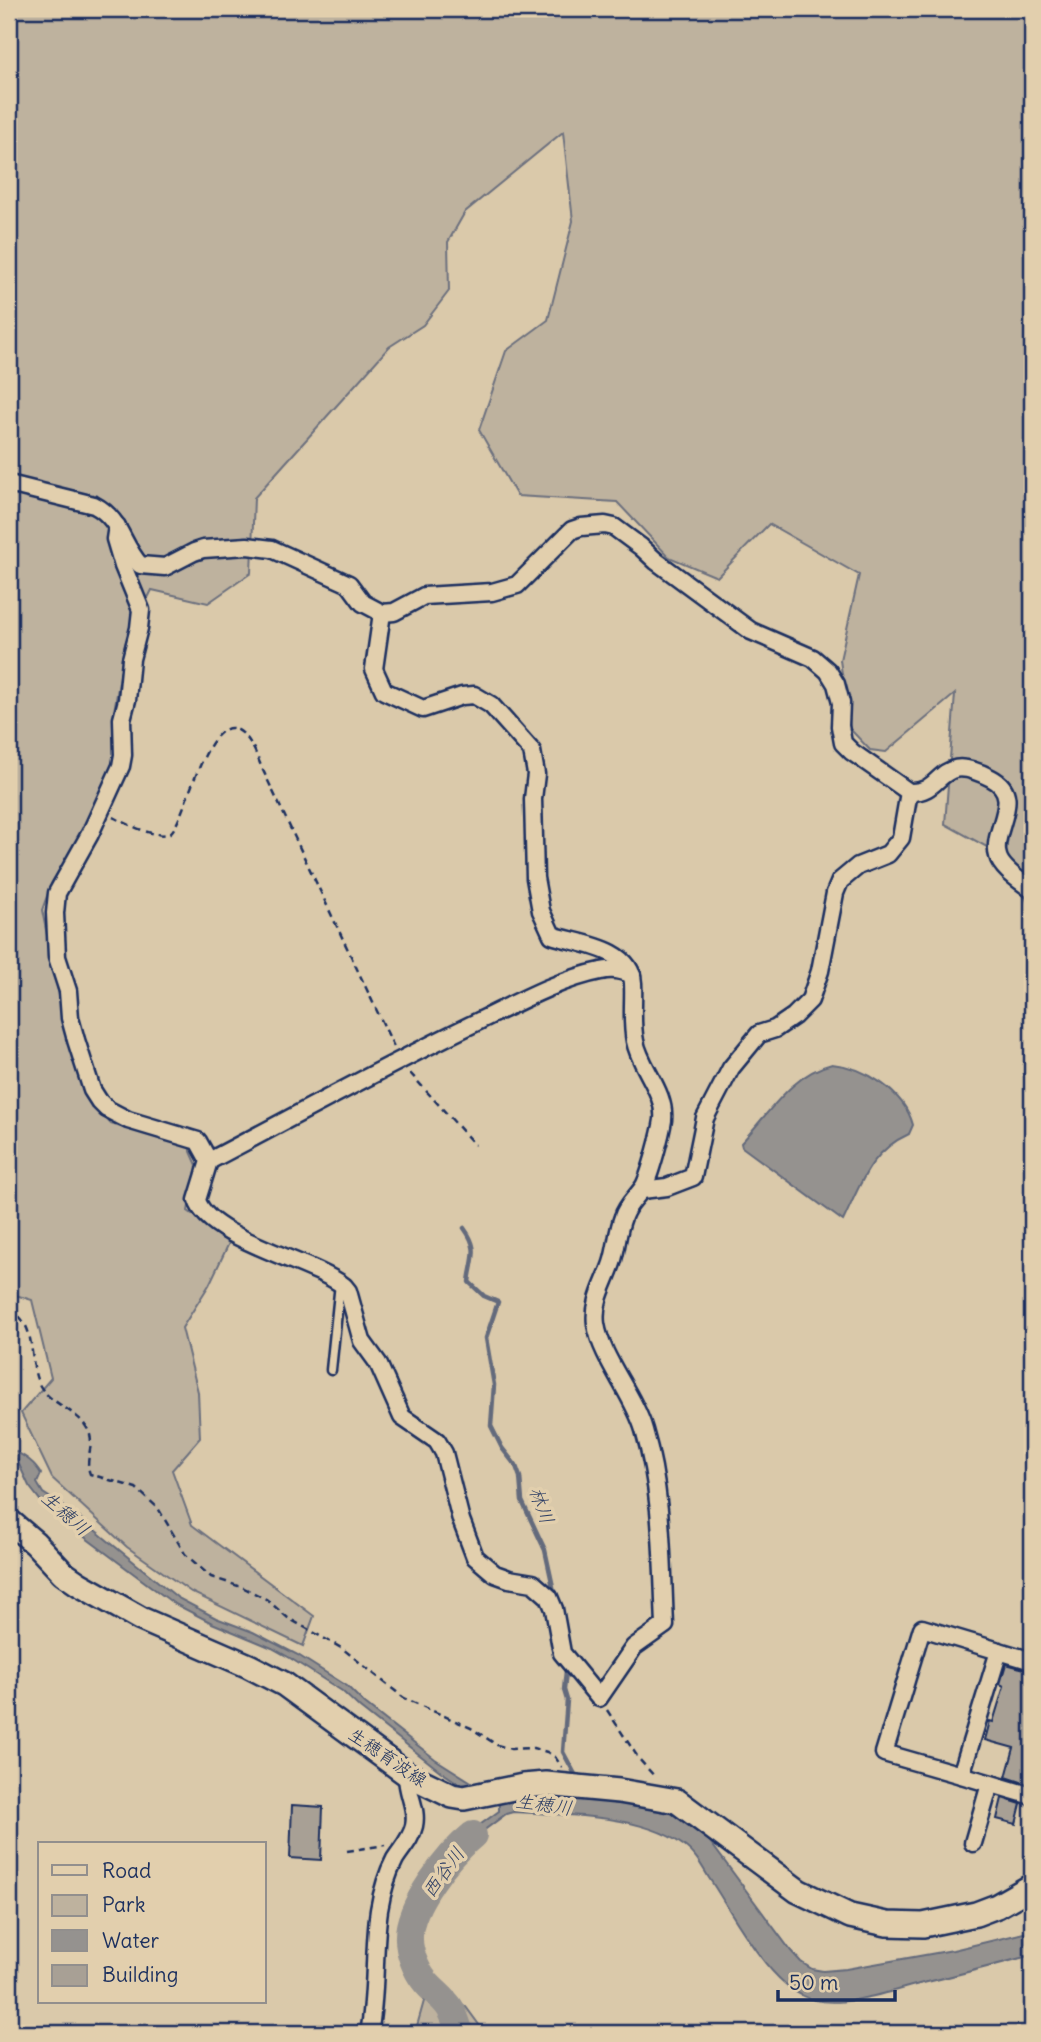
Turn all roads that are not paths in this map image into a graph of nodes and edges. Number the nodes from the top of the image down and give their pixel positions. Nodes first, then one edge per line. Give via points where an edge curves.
1 (9, 484) edge
2 (117, 526) junction
3 (382, 613) junction
4 (909, 792) junction
5 (1032, 890) edge
6 (632, 975) junction
7 (209, 1161) junction
8 (642, 1189) junction
9 (340, 1283) junction
10 (331, 1370) dead end
11 (9, 1521) edge
12 (999, 1651) junction
13 (1032, 1661) edge
14 (407, 1774) junction
15 (961, 1775) junction
16 (990, 1784) junction
17 (1032, 1796) edge
18 (973, 1843) dead end
19 (1032, 1886) edge
20 (369, 2033) edge

1 - 2 street via 94,505
2 - 3 street via 140,565 165,567 203,549 272,549 349,584 363,603
2 - 7 street via 116,539 141,620 122,719 121,766 62,881 55,904 57,957 92,1090 107,1109 128,1120 198,1141
3 - 4 street via 394,612 424,596 505,590 525,579 572,530 614,527 751,631 821,665 839,694 843,743
3 - 6 street via 374,669 384,691 423,709 468,695 478,697 491,705 532,751 537,774 533,799 535,878 549,931 615,954
4 - 5 street via 917,792 955,767 968,767 996,780 1007,807 997,854
4 - 8 street via 898,844 840,881 810,1000 794,1016 759,1034 731,1068 705,1118 693,1177 667,1187
6 - 7 street via 614,970 576,978 400,1059
6 - 8 street via 636,1045 657,1091 663,1119
7 - 9 street via 197,1200 204,1214 236,1235
8 - 9 street via 623,1216 597,1302 596,1326 635,1407 650,1454 665,1625 634,1647 600,1698 565,1656 549,1597 533,1583 495,1574 475,1557 444,1453 437,1441 402,1417 378,1363 362,1341 348,1291
9 - 10 lane
11 - 14 main road, 生穂育波線 via 79,1584 141,1619 284,1684
12 - 13 street
12 - 15 street
12 - 15 street via 922,1628 884,1753
14 - 19 main road, 生穂育波線 via 452,1796 472,1797 535,1784 677,1801 797,1891 857,1918 905,1926 941,1922 987,1911
14 - 20 street via 406,1786 416,1814 410,1838 383,1887
15 - 16 street
16 - 17 street
16 - 18 street

